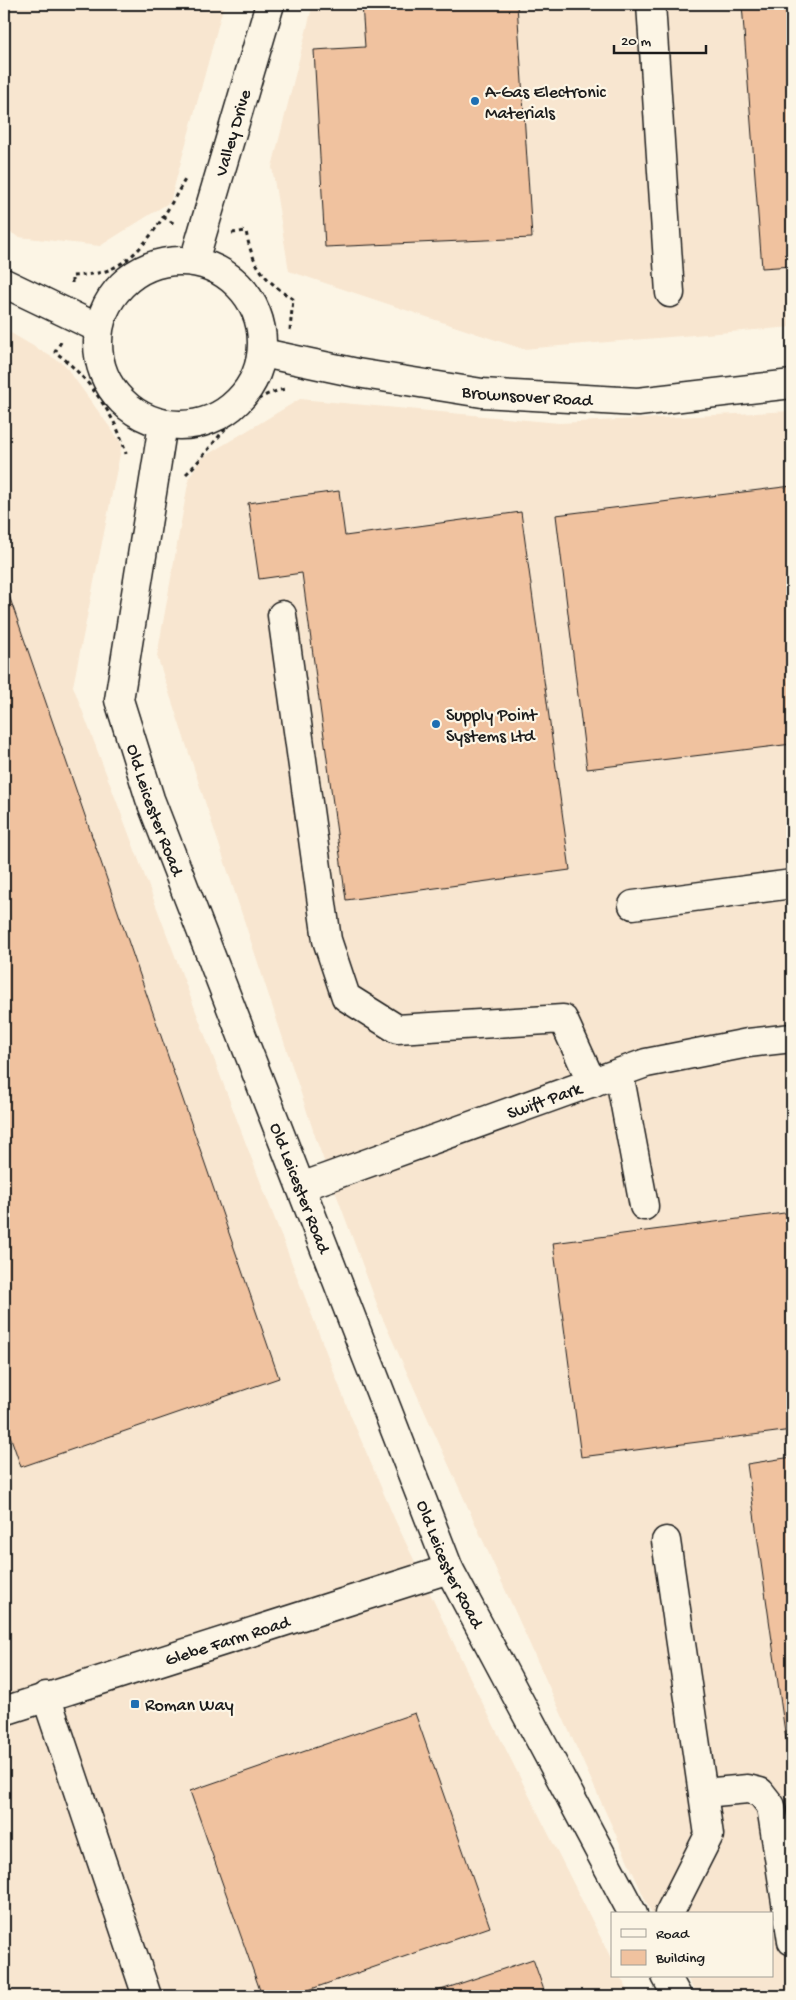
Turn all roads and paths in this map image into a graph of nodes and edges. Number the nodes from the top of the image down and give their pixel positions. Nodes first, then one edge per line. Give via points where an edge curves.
1 (270, 4) edge
2 (651, 4) edge
3 (162, 217) dead end
4 (246, 230) dead end
5 (194, 261) junction
6 (72, 276) dead end
7 (4, 284) edge
8 (670, 293) dead end
9 (293, 299) dead end
10 (98, 328) junction
11 (55, 352) dead end
12 (263, 353) junction
13 (792, 384) edge
14 (286, 389) dead end
15 (163, 424) junction
16 (124, 446) dead end
17 (193, 467) dead end
18 (282, 615) dead end
19 (792, 884) edge
20 (633, 905) dead end
21 (792, 1038) edge
22 (619, 1073) junction
23 (592, 1083) junction
24 (301, 1187) junction
25 (644, 1206) dead end
26 (666, 1541) dead end
27 (449, 1568) junction
28 (46, 1696) junction
29 (4, 1711) edge
30 (702, 1793) junction
31 (632, 1912) edge
32 (670, 1912) edge
33 (792, 1941) edge
34 (667, 1978) edge
35 (146, 1996) edge
36 (677, 1996) edge

1 - 5 street, Valley Drive
2 - 8 street
3 - 6 path via 130,257 112,268
4 - 9 path via 249,247 259,269 273,286
5 - 10 street via 168,261 143,269 122,283 107,304
5 - 12 street via 218,269 238,284 254,304 262,328
7 - 10 street
10 - 15 street via 97,353 104,378 119,399 139,416
11 - 16 path via 86,382 107,410
12 - 13 street, Brownsover Road via 357,373 492,394 638,402
12 - 15 street via 255,380 239,402 217,418 190,425
14 - 17 path via 249,406 223,430
15 - 24 street, Old Leicester Road via 119,700 150,799
18 - 23 street via 327,940 346,997 397,1029 563,1019
19 - 20 street
21 - 22 street, Swift Park via 748,1043 646,1064
22 - 23 street, Swift Park
22 - 25 street
23 - 24 street, Swift Park
24 - 27 street, Old Leicester Road
26 - 30 street
27 - 28 street, Glebe Farm Road
27 - 31 street, Old Leicester Road
28 - 29 street, Glebe Farm Road
28 - 35 street
30 - 32 street via 708,1835
30 - 33 street via 748,1789 760,1792 771,1806
34 - 36 street

